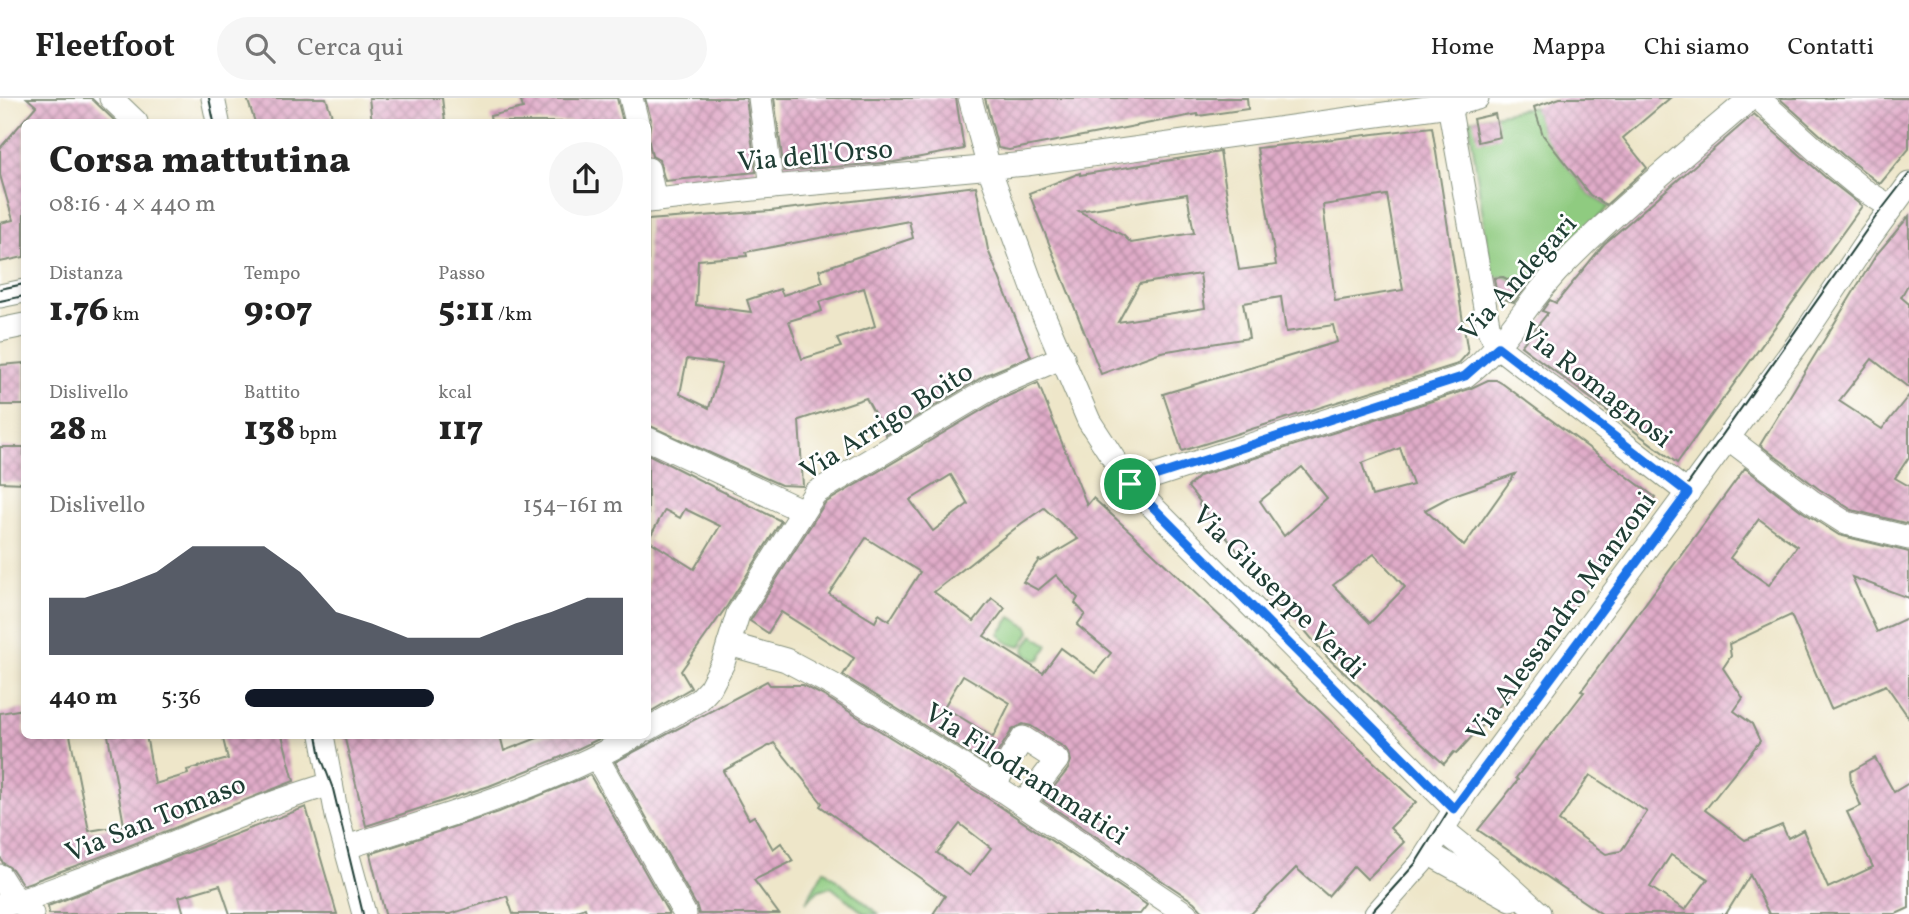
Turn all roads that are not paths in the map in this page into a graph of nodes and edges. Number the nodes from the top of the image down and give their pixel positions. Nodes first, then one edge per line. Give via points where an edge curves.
1 (111, 98) edge
2 (213, 98) edge
3 (631, 98) edge
4 (760, 98) edge
5 (970, 98) edge
6 (1477, 98) edge
7 (1751, 98) edge
8 (1758, 98) edge
9 (1449, 105) junction
10 (133, 119) edge
11 (217, 119) edge
12 (635, 119) edge
13 (989, 168) junction
14 (1909, 184) edge
15 (772, 187) junction
16 (651, 201) edge
17 (1891, 208) junction
18 (21, 292) edge
19 (0, 296) edge
20 (21, 326) edge
21 (0, 330) edge
22 (1498, 347) junction
23 (1063, 357) junction
24 (1728, 438) junction
25 (651, 440) edge
26 (1130, 484) junction
27 (1688, 493) junction
28 (803, 511) junction
29 (1909, 538) edge
30 (729, 644) junction
31 (651, 727) edge
32 (323, 739) edge
33 (629, 739) edge
34 (597, 758) junction
35 (331, 784) junction
36 (994, 785) junction
37 (1023, 804) junction
38 (1454, 809) junction
39 (1442, 829) junction
40 (346, 847) junction
41 (1428, 853) junction
42 (0, 876) edge
43 (17, 907) edge
44 (1179, 912) edge
45 (364, 914) edge
46 (685, 914) edge
47 (1376, 914) edge
48 (1540, 914) edge

1 - 10 street
2 - 11 street
3 - 12 street
4 - 15 street
5 - 13 street, Via Giuseppe Verdi
6 - 9 street, Via dell'Orso
7 - 22 street, Via Andegari via 1620,208 1557,271
8 - 17 street
9 - 13 street, Via dell'Orso
9 - 22 street, Via Romagnosi via 1489,330
13 - 15 street, Via dell'Orso
13 - 23 street, Via Giuseppe Verdi
14 - 17 street, Via Alessandro Manzoni
15 - 16 street, Via dell'Orso
17 - 24 street, Via Alessandro Manzoni
18 - 19 street
20 - 21 street
22 - 26 street, Via Andegari via 1465,376
22 - 27 street, Via Romagnosi
23 - 26 street, Via Giuseppe Verdi via 1089,421
23 - 28 street, Via Arrigo Boito via 993,387 892,446 815,493
24 - 27 street, Via Alessandro Manzoni
24 - 29 street via 1846,523
25 - 28 street
26 - 38 street, Via Giuseppe Verdi
27 - 38 street, Via Alessandro Manzoni
28 - 30 street, Via Arrigo Boito via 738,614
30 - 31 street, Via Arrigo Boito via 718,677 699,700
30 - 36 street, Via Filodrammatici via 786,660 833,685
32 - 35 street
33 - 34 street
34 - 40 street via 485,804
34 - 46 street
35 - 40 street
35 - 43 street, Via San Tomaso via 247,812
36 - 37 street, Via Filodrammatici
36 - 37 street via 1023,738 1057,760
37 - 44 street, Via Filodrammatici
38 - 39 street, Via Alessandro Manzoni
39 - 41 street, Via Alessandro Manzoni
39 - 48 street
40 - 45 street
41 - 47 street, Via Alessandro Manzoni
41 - 48 street
42 - 43 street

